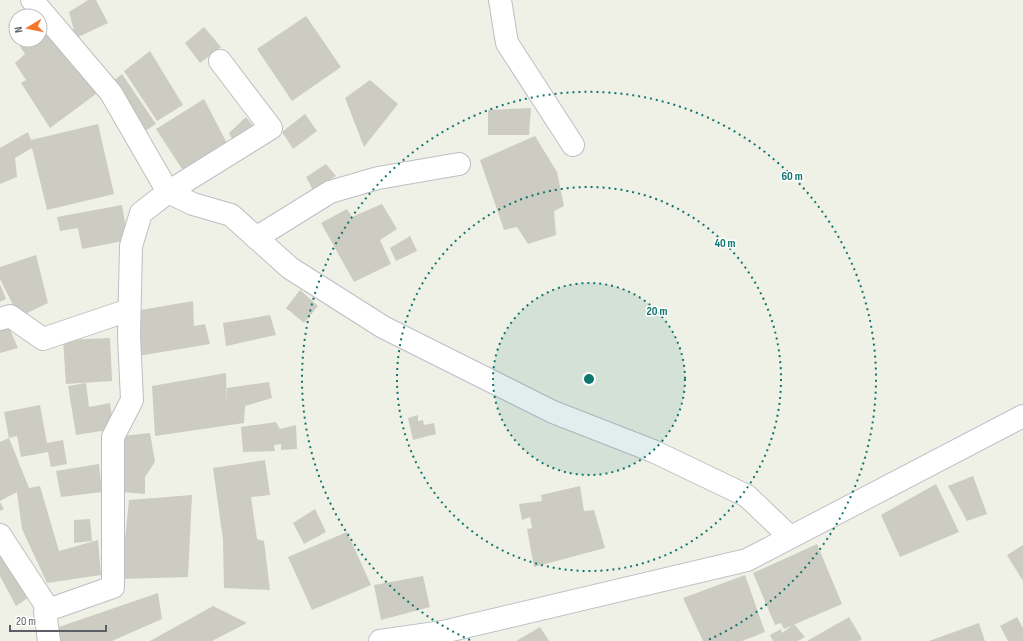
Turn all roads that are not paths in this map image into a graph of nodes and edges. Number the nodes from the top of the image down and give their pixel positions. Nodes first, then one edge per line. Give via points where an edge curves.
1 (32, 0) edge
2 (500, 0) edge
3 (220, 61) dead end
4 (573, 145) dead end
5 (459, 164) dead end
6 (168, 192) junction
7 (256, 238) junction
8 (129, 310) junction
9 (0, 319) edge
10 (1023, 416) edge
11 (0, 535) edge
12 (790, 537) junction
13 (49, 610) junction
14 (50, 641) edge
15 (380, 641) edge

1 - 6 street via 110,93
2 - 4 street via 507,43
3 - 6 street via 271,128
5 - 7 street via 378,178 330,192
6 - 7 street via 193,204 231,215
6 - 8 street via 141,213 131,246
7 - 12 street via 290,268 383,327 553,412 653,451 747,496
8 - 9 street via 43,340 10,316
8 - 13 street via 132,400 113,437 113,587
10 - 12 street
11 - 13 street
12 - 15 street via 747,560 443,632
13 - 14 street via 46,612

